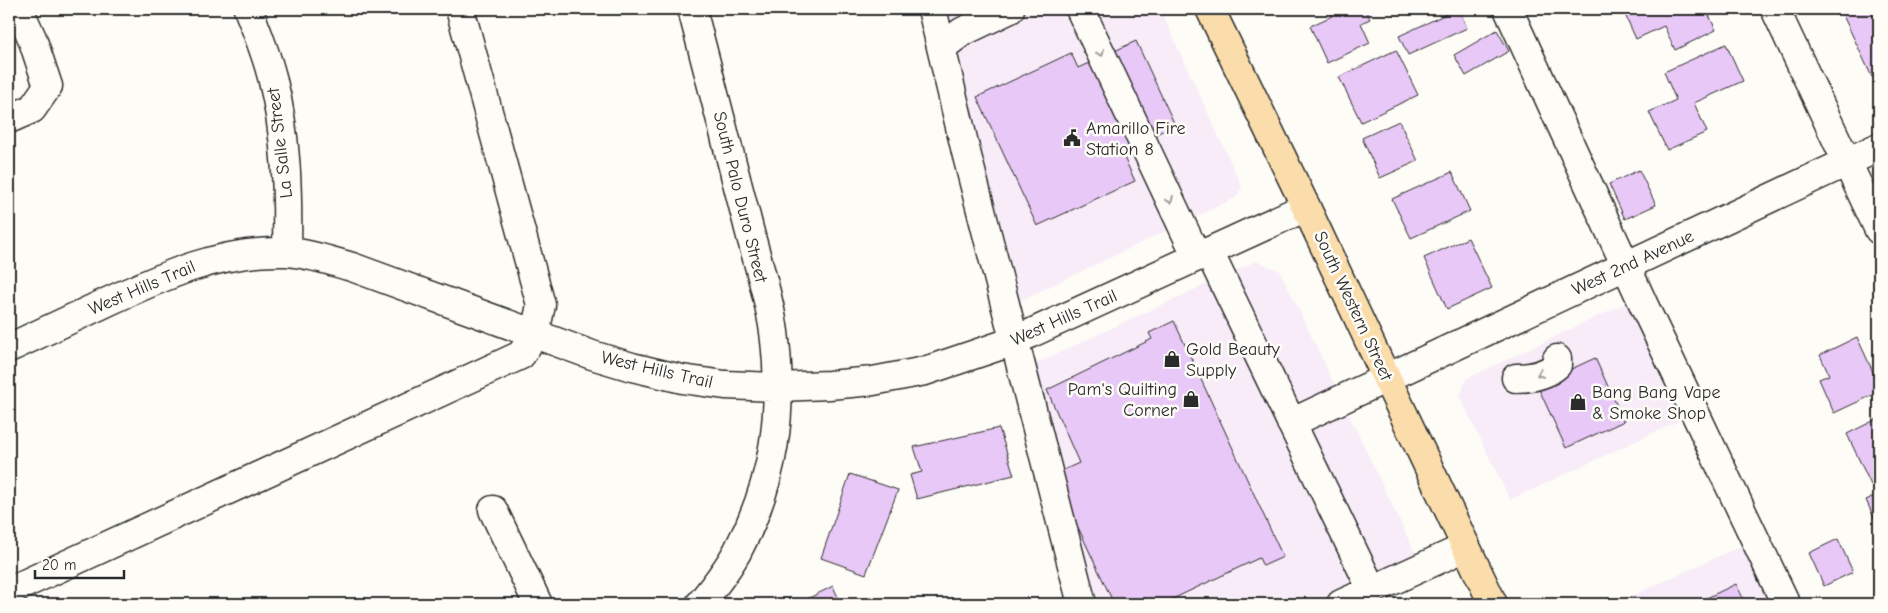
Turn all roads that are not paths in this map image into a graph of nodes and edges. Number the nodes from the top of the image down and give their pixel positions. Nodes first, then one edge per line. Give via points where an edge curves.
1 (19, 9) edge
2 (248, 9) edge
3 (460, 9) edge
4 (692, 9) edge
5 (932, 9) edge
6 (1010, 9) edge
7 (1080, 9) edge
8 (1210, 9) edge
9 (1508, 9) edge
10 (1775, 9) edge
11 (942, 47) junction
12 (9, 119) edge
13 (1879, 147) edge
14 (1848, 162) junction
15 (1306, 207) junction
16 (1879, 230) edge
17 (287, 252) junction
18 (1203, 254) junction
19 (1626, 266) junction
20 (535, 333) junction
21 (1014, 341) junction
22 (9, 348) edge
23 (1557, 359) dead end
24 (1387, 378) junction
25 (1516, 378) dead end
26 (778, 388) junction
27 (1291, 423) junction
28 (493, 510) dead end
29 (1466, 547) junction
30 (9, 590) edge
31 (1372, 590) junction
32 (1083, 603) edge
33 (538, 604) edge
34 (700, 604) edge
35 (1341, 604) edge
36 (1493, 604) edge
37 (1786, 604) edge

1 - 12 street via 48,86 32,110
2 - 17 street, La Salle Street via 272,76 280,115 286,159
3 - 20 street via 541,305
4 - 26 street, South Palo Duro Street via 774,331
5 - 11 street
6 - 11 street via 962,32
7 -> 18 street
8 - 15 main road, South Western Street
9 - 19 street
10 - 14 street
11 - 21 street
13 - 14 street, West 2nd Avenue
14 - 16 street
14 - 19 street, West 2nd Avenue
15 - 18 street, West Hills Trail
15 - 24 main road, South Western Street
17 - 20 street, West Hills Trail via 352,267
17 - 22 street, West Hills Trail via 252,253 189,266
18 - 21 street, West Hills Trail
18 - 27 street
19 - 24 street, West 2nd Avenue
19 - 37 street
20 - 26 street, West Hills Trail via 592,355 682,379
20 - 30 street via 521,355
21 - 26 street, West Hills Trail via 925,371 873,381
21 - 32 street
23 -> 25 street via 1557,365 1532,378
24 - 27 street, West 2nd Avenue
24 - 29 main road, South Western Street
26 - 34 street via 774,454 752,521 737,553
27 - 31 street
28 - 33 street
29 - 31 street
29 - 36 main road, South Western Street
31 - 35 street

